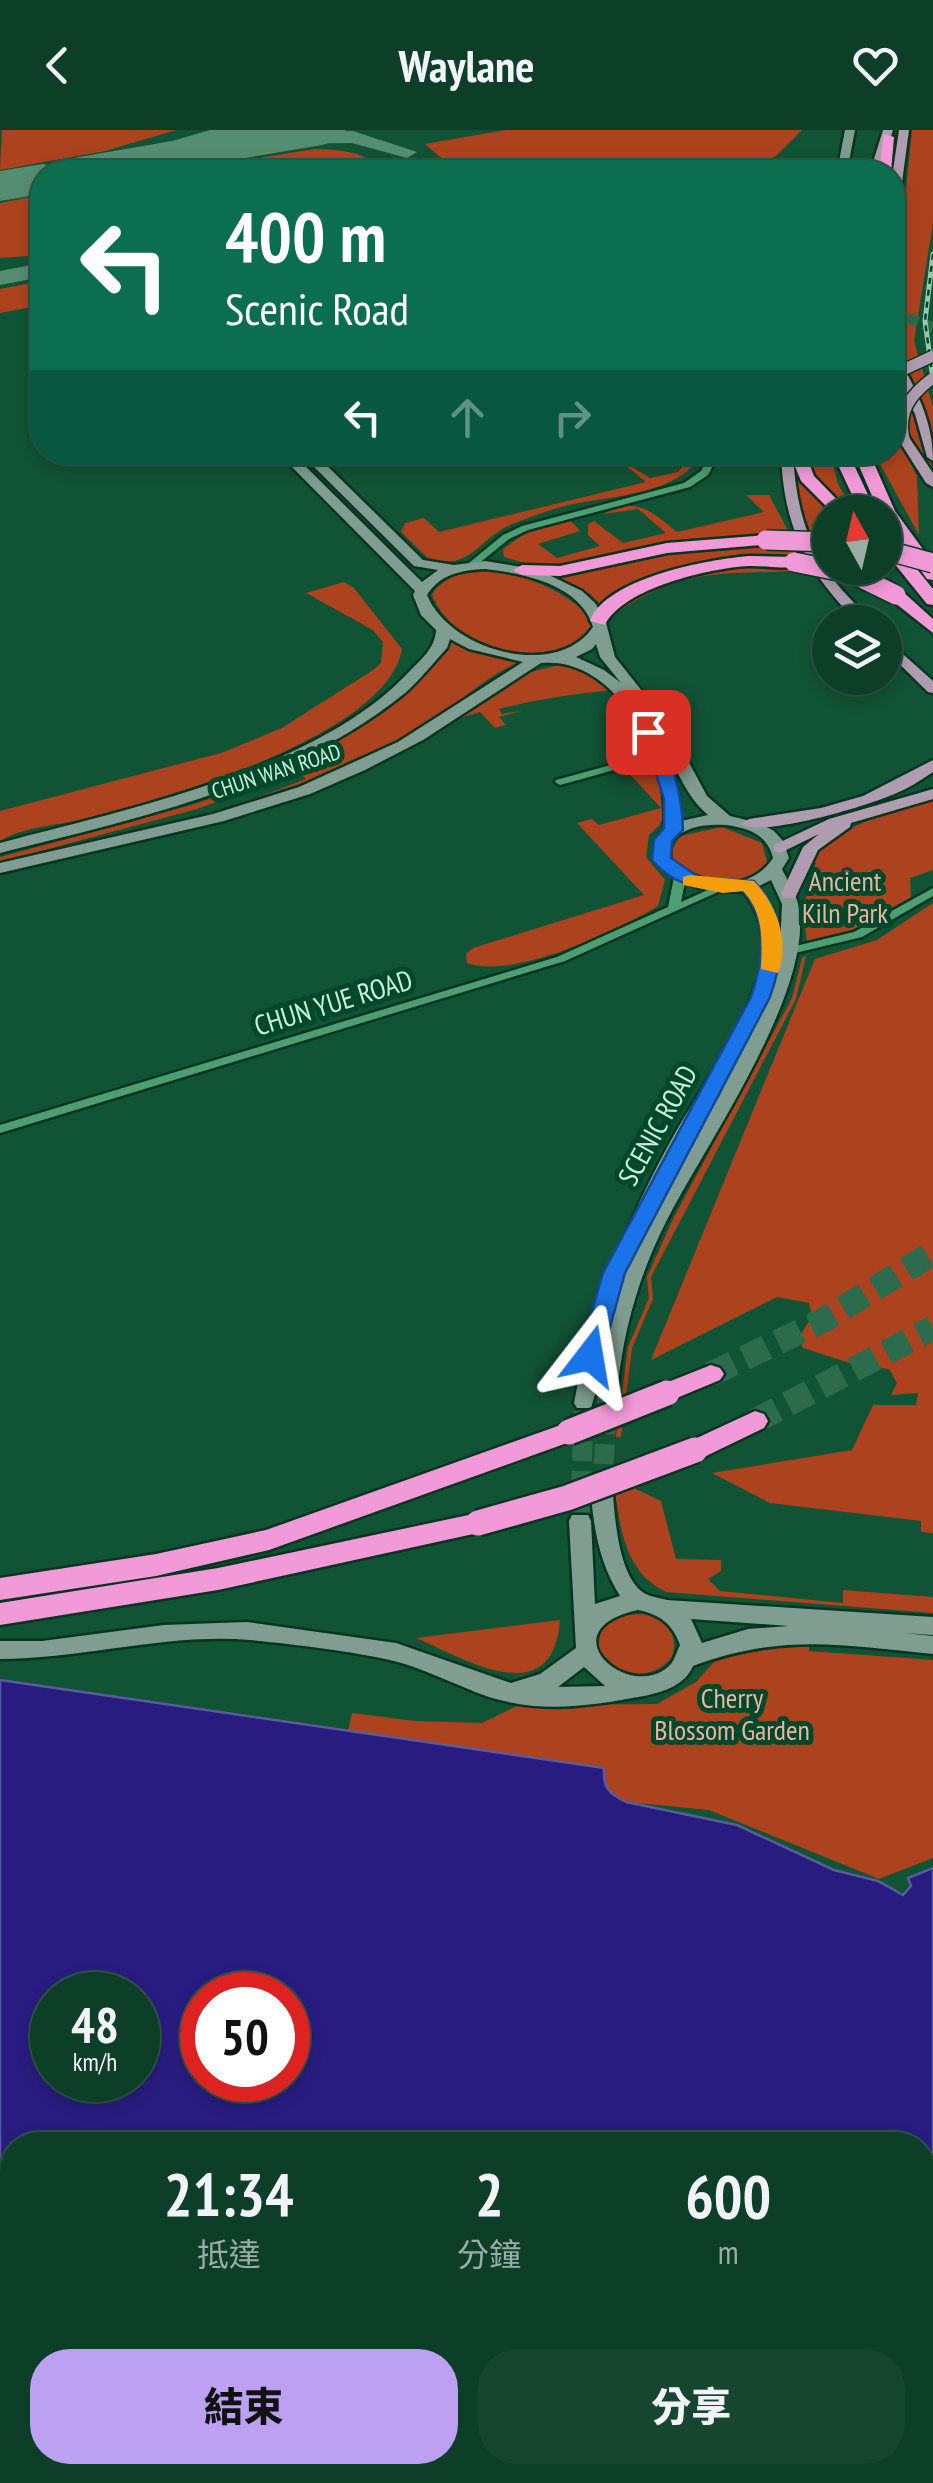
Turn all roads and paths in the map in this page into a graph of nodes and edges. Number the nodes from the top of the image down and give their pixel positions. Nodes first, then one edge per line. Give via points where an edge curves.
1 (850, 130) edge
2 (904, 130) edge
3 (888, 133) edge
4 (844, 160) edge
5 (879, 160) edge
6 (886, 160) edge
7 (900, 160) edge
8 (933, 356) edge
9 (905, 370) edge
10 (933, 378) edge
11 (905, 382) edge
12 (905, 408) edge
13 (905, 441) edge
14 (933, 457) edge
15 (295, 465) edge
16 (318, 465) edge
17 (709, 465) edge
18 (778, 465) edge
19 (787, 465) edge
20 (802, 465) edge
21 (846, 465) edge
22 (867, 465) edge
23 (933, 483) edge
24 (824, 495) edge
25 (860, 495) edge
26 (787, 499) junction
27 (812, 541) edge
28 (494, 550) junction
29 (902, 555) edge
30 (933, 563) edge
31 (902, 566) edge
32 (462, 568) junction
33 (515, 568) junction
34 (933, 575) edge
35 (422, 590) junction
36 (933, 600) edge
37 (850, 605) edge
38 (600, 624) junction
39 (443, 628) junction
40 (933, 628) edge
41 (560, 657) junction
42 (902, 659) edge
43 (542, 660) junction
44 (933, 689) edge
45 (655, 755) junction
46 (933, 765) edge
47 (560, 782) dead end
48 (933, 794) edge
49 (726, 820) junction
50 (845, 823) junction
51 (749, 824) junction
52 (674, 830) junction
53 (0, 848) edge
54 (780, 848) junction
55 (0, 868) edge
56 (775, 871) junction
57 (680, 877) junction
58 (748, 885) junction
59 (723, 887) junction
60 (933, 891) edge
61 (789, 894) junction
62 (674, 907) junction
63 (791, 950) junction
64 (0, 1129) edge
65 (711, 1374) tunnel mouth
66 (608, 1385) tunnel mouth
67 (584, 1403) tunnel mouth
68 (755, 1421) tunnel mouth
69 (602, 1494) tunnel mouth
70 (580, 1521) tunnel mouth
71 (0, 1589) edge
72 (638, 1601) junction
73 (666, 1608) junction
74 (0, 1614) edge
75 (933, 1626) edge
76 (586, 1641) junction
77 (933, 1645) edge
78 (0, 1650) edge
79 (689, 1658) junction
80 (645, 1686) junction
81 (508, 1693) junction

1 - 4 main road
2 - 7 main road
3 - 5 main road
3 - 6 highway
8 - 9 main road, bridge
10 - 12 main road, bridge
11 - 14 main road
13 - 23 main road, bridge
15 - 35 main road
16 - 32 main road via 420,563
17 - 28 street via 688,484 525,528
18 - 26 main road
19 - 26 main road
20 - 24 highway
21 - 25 highway
22 - 34 highway via 887,512
26 - 37 main road via 812,558
27 - 33 highway, bridge via 667,548 560,571
28 - 32 street
28 - 33 street
29 - 30 highway, bridge
31 - 36 highway
32 - 33 main road
32 - 35 main road via 435,577
33 - 38 main road via 565,588
35 - 39 main road via 422,607
38 - 40 highway, bridge via 609,606 689,569 745,560 853,574 896,595
38 - 41 main road via 589,645
38 - 49 main road via 608,658 666,732 700,803
39 - 43 main road via 490,652
39 - 53 main road, CHUN WAN ROAD via 442,644 403,686 308,746 229,783
41 - 43 main road
41 - 45 main road via 602,672
42 - 44 main road
43 - 55 main road, CHUN WAN ROAD via 494,682 402,747 326,782
45 - 47 street
45 - 52 main road via 673,799
46 - 51 main road via 843,808
48 - 50 main road
49 - 51 main road
49 - 52 main road
50 - 54 main road via 819,826
50 - 61 main road via 811,847
51 - 54 main road
52 - 57 main road via 660,850
54 - 56 main road
56 - 58 main road
56 - 61 main road, SCENIC ROAD
57 - 59 main road
57 - 62 street
58 - 59 main road
58 - 67 main road, SCENIC ROAD via 768,916 773,962 614,1273
59 - 62 street, CHUN YUE ROAD
60 - 63 street via 858,936
61 - 63 main road, SCENIC ROAD
62 - 64 street, CHUN YUE ROAD via 560,958
63 - 66 main road, SCENIC ROAD via 778,999 632,1276
65 - 71 highway, bridge via 287,1534 156,1566
68 - 74 highway, bridge via 624,1478 496,1518 218,1579
69 - 72 main road via 618,1575
70 - 76 main road
72 - 73 main road
72 - 76 main road via 602,1610
73 - 75 main road
73 - 79 main road via 688,1630
76 - 80 main road via 591,1664 612,1680
76 - 81 main road via 546,1682
77 - 79 main road via 760,1634
78 - 81 main road via 188,1632 304,1636 396,1652
79 - 80 main road via 672,1678
80 - 81 main road via 607,1696

